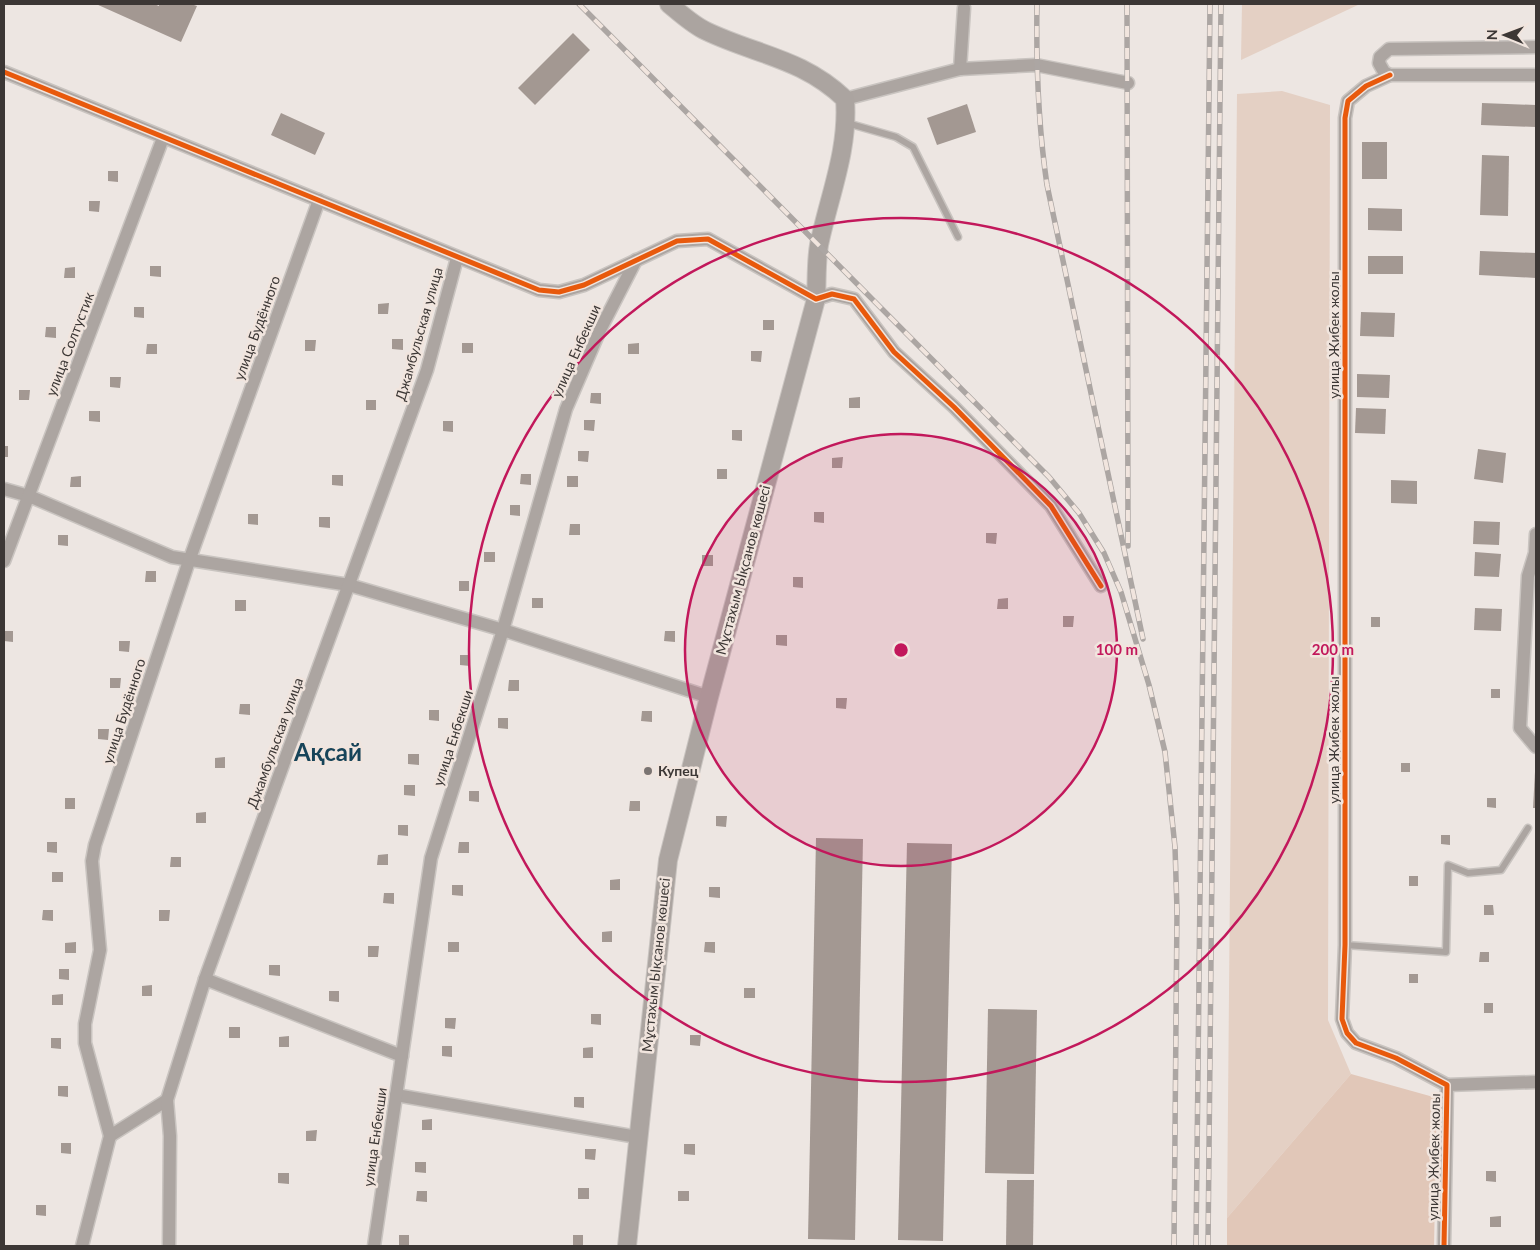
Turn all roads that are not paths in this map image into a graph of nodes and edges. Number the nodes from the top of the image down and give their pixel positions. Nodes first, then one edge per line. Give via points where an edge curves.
1 (669, 4) edge
2 (964, 8) dead end
3 (1536, 47) edge
4 (960, 69) junction
5 (4, 72) edge
6 (1390, 75) junction
7 (1536, 75) edge
8 (1128, 83) dead end
9 (846, 99) junction
10 (847, 123) junction
11 (163, 138) junction
12 (320, 200) junction
13 (958, 237) dead end
14 (457, 258) junction
15 (636, 260) junction
16 (816, 299) junction
17 (4, 489) edge
18 (29, 496) junction
19 (1536, 534) edge
20 (1535, 553) edge
21 (4, 561) edge
22 (190, 562) junction
23 (349, 585) junction
24 (1101, 586) dead end
25 (503, 630) junction
26 (709, 697) junction
27 (1536, 747) edge
28 (1528, 828) dead end
29 (1345, 945) junction
30 (205, 979) junction
31 (402, 1056) junction
32 (1536, 1082) edge
33 (1446, 1085) junction
34 (396, 1096) junction
35 (167, 1100) junction
36 (110, 1136) junction
37 (637, 1137) junction
38 (82, 1246) edge
39 (169, 1246) edge
40 (374, 1246) edge
41 (627, 1246) edge
42 (1444, 1246) edge

1 - 9 main road via 704,31 790,62 827,81
2 - 4 street
3 - 6 street via 1389,49 1380,57 1379,63
4 - 8 street via 1036,65
4 - 9 street
5 - 11 street
6 - 7 street
6 - 29 street, улица Жибек жолы via 1366,86 1348,101 1345,118
9 - 10 main road, Мұстахым Ықсанов көшесі
10 - 13 lane via 896,137 913,147
10 - 16 main road, Мұстахым Ықсанов көшесі via 844,148 819,247
11 - 12 street
11 - 18 street, улица Солтустик
12 - 14 street
12 - 22 street, улица Будённого
14 - 15 street via 540,290 559,292 584,285
14 - 23 street, Джамбульская улица via 427,370
15 - 16 street via 677,242 708,238
15 - 25 street, улица Енбекши via 600,330 566,409
16 - 24 street via 832,294 854,299 894,352 954,407 1050,506
16 - 26 main road, Мұстахым Ықсанов көшесі
17 - 18 street
18 - 21 street, улица Солтустик
18 - 22 street
19 - 20 street
20 - 27 street via 1528,576 1520,728
22 - 23 street
22 - 36 street, улица Будённого via 92,862 100,950 85,1024 85,1043
23 - 25 street
23 - 30 street, Джамбульская улица
25 - 26 street
25 - 31 street, улица Енбекши via 431,858
26 - 37 main road, Мұстахым Ықсанов көшесі via 668,860
28 - 29 lane via 1501,870 1468,873 1448,865 1446,952
29 - 33 street, улица Жибек жолы via 1342,1019 1347,1033 1356,1043 1396,1058
30 - 31 street
30 - 35 street, Джамбульская улица
31 - 34 street, улица Енбекши
32 - 33 street
33 - 42 street, улица Жибек жолы
34 - 37 street
34 - 40 street, улица Енбекши
35 - 36 street
35 - 39 street, Джамбульская улица via 170,1136
36 - 38 street, улица Будённого
37 - 41 main road, Мұстахым Ықсанов көшесі

